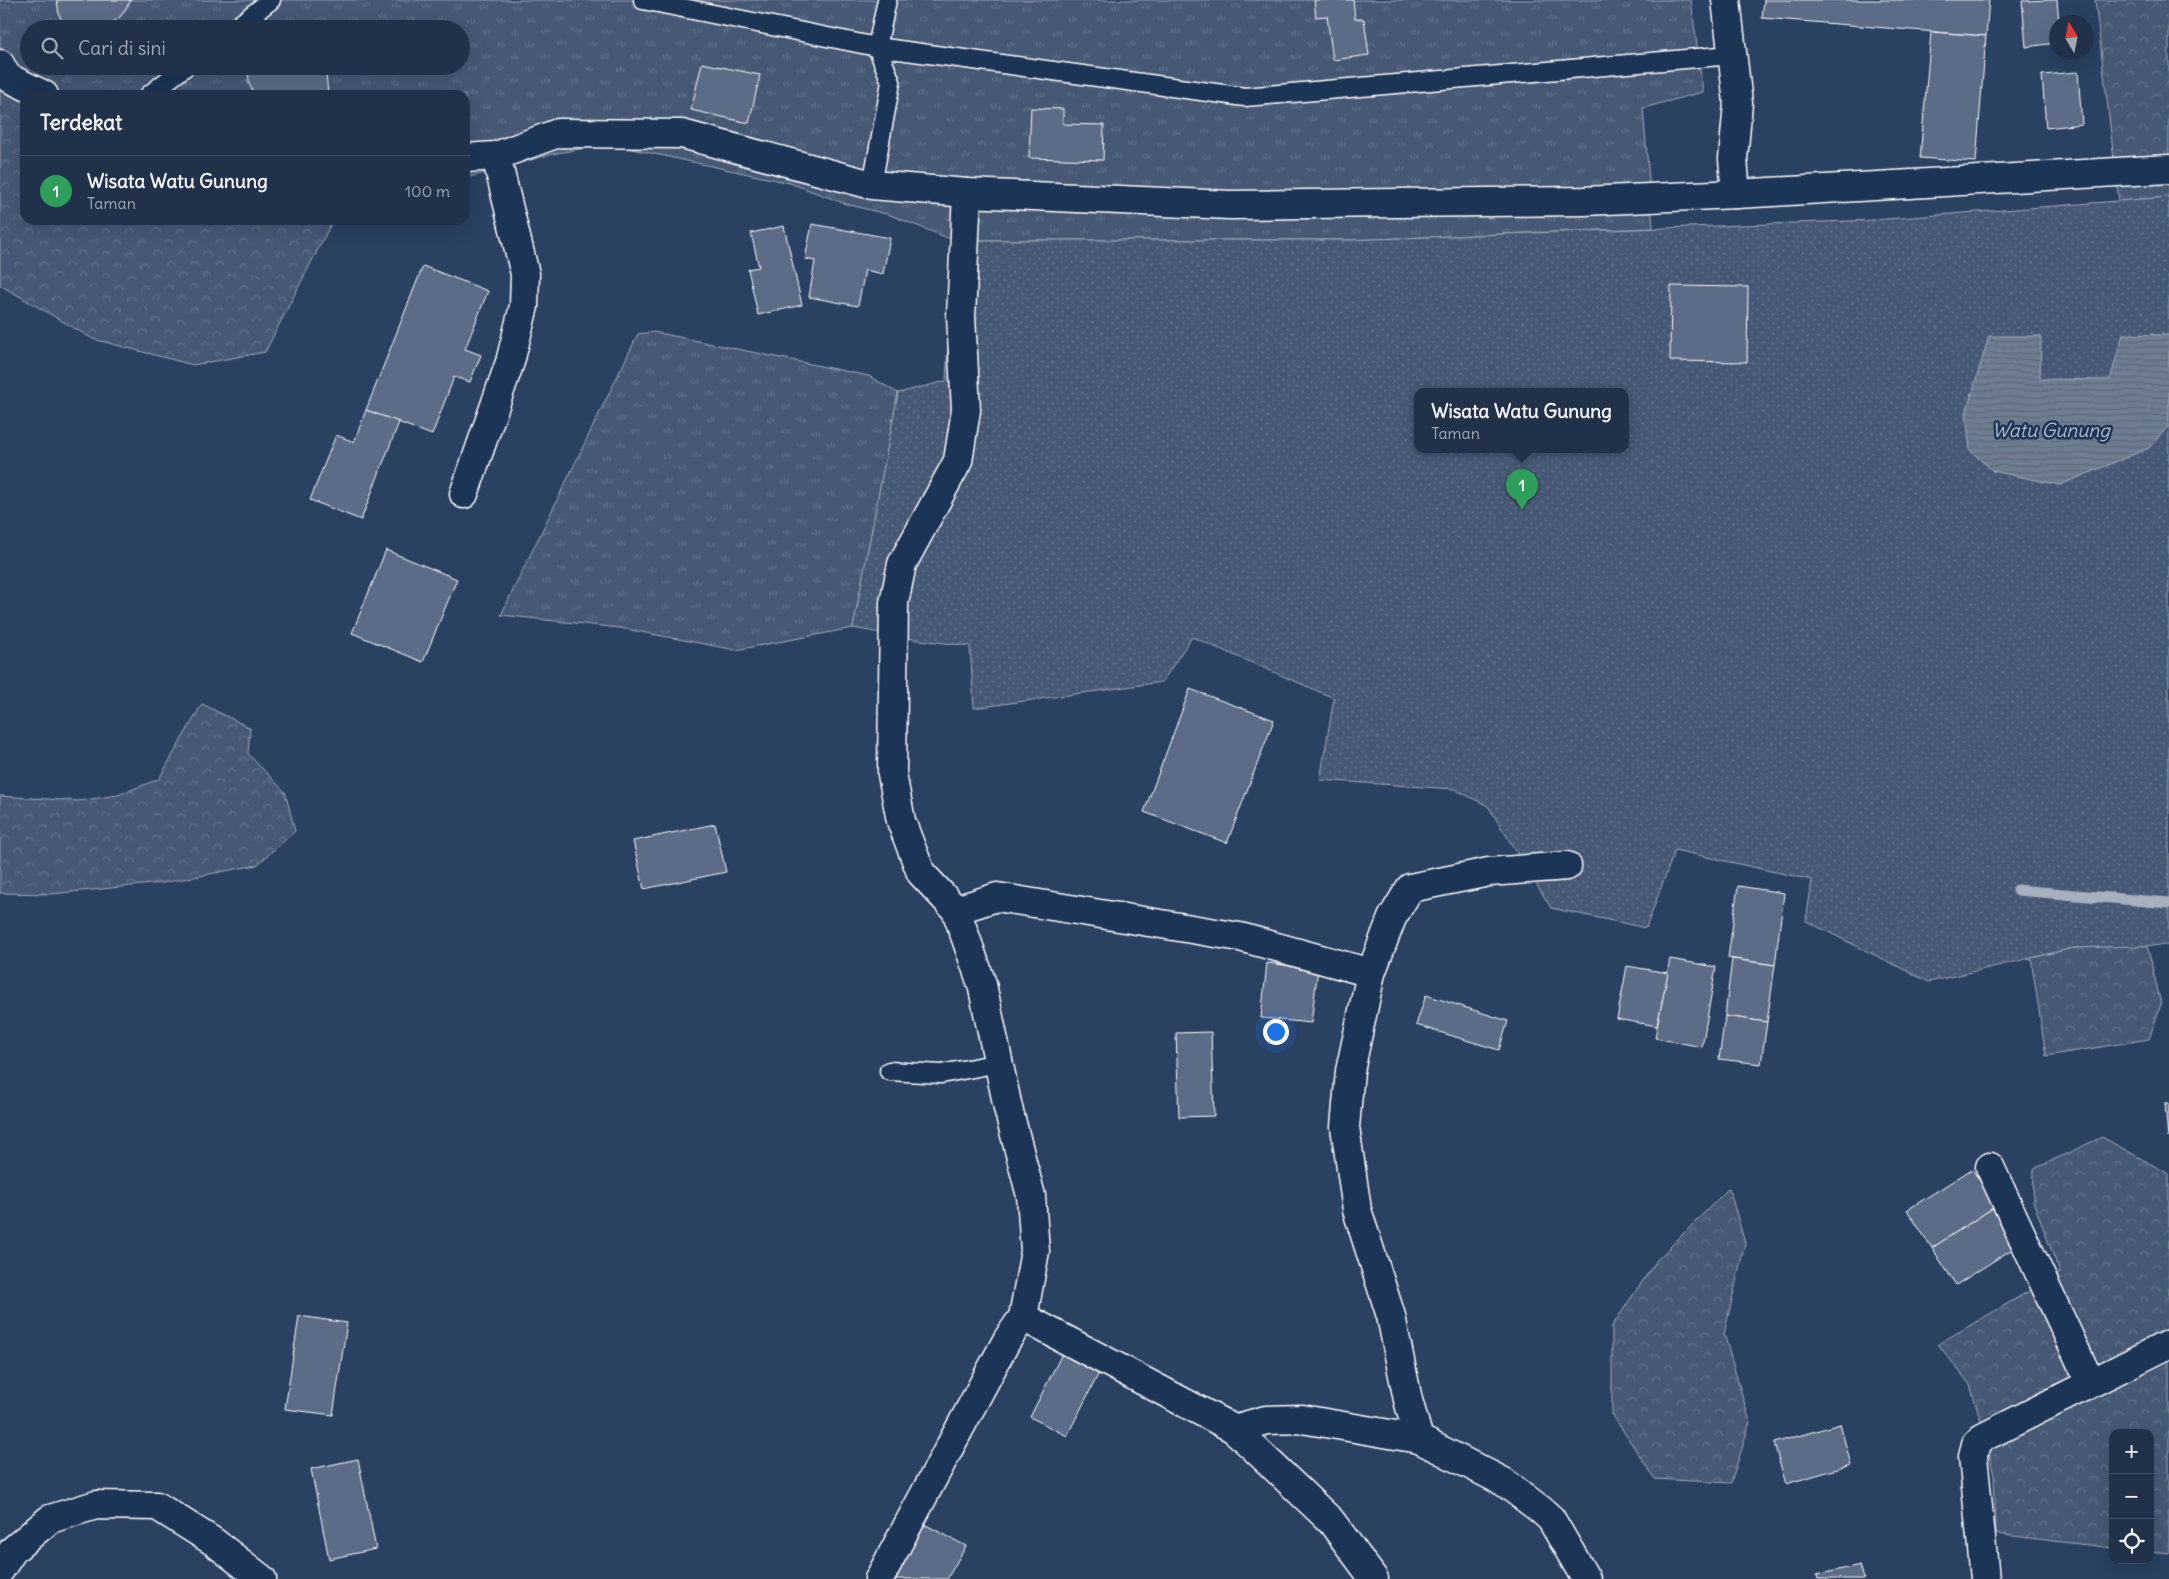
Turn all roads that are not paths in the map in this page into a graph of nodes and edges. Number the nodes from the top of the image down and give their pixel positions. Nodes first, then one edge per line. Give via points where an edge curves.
1 (272, 0) edge
2 (643, 0) edge
3 (887, 0) edge
4 (1726, 0) edge
5 (246, 20) edge
6 (877, 47) junction
7 (1732, 55) junction
8 (0, 64) edge
9 (175, 75) edge
10 (34, 90) edge
11 (155, 90) edge
12 (496, 156) junction
13 (470, 158) edge
14 (2169, 169) edge
15 (872, 185) junction
16 (968, 194) junction
17 (1736, 194) junction
18 (464, 494) dead end
19 (1567, 866) dead end
20 (956, 910) junction
21 (1371, 973) junction
22 (999, 1063) junction
23 (889, 1071) dead end
24 (1990, 1167) dead end
25 (1023, 1317) junction
26 (2169, 1344) edge
27 (2090, 1382) junction
28 (1234, 1429) junction
29 (1419, 1439) junction
30 (0, 1570) edge
31 (262, 1579) edge
32 (879, 1579) edge
33 (1374, 1579) edge
34 (1586, 1579) edge
35 (1985, 1579) edge

1 - 5 lane
2 - 6 lane
3 - 6 lane
4 - 7 street
6 - 7 lane via 1245,97
6 - 15 lane via 891,82
7 - 17 street via 1738,103 1733,159
8 - 10 street via 7,77
9 - 11 lane
12 - 13 street
12 - 15 street via 558,133 682,134
12 - 18 street via 525,274 524,306 510,362
14 - 17 street
15 - 16 street
16 - 17 street via 1230,205 1584,200
16 - 20 street via 961,316 966,410 961,446 958,461 902,564 894,603 892,774 901,821 921,873
19 - 21 street via 1489,872 1410,888 1392,918
20 - 21 street via 997,897 1240,937
20 - 22 street via 982,984
21 - 29 street via 1350,1071 1345,1127 1357,1210 1391,1316
22 - 23 lane via 941,1074
22 - 25 street via 1031,1196 1035,1251
24 - 27 street
25 - 28 street
25 - 32 street
26 - 27 street
27 - 35 street via 1976,1444 1973,1456
28 - 29 street via 1266,1420 1302,1419
28 - 33 street via 1331,1521
29 - 34 street via 1504,1482 1551,1519
30 - 31 street via 13,1550 50,1518 96,1505 157,1506 214,1542

